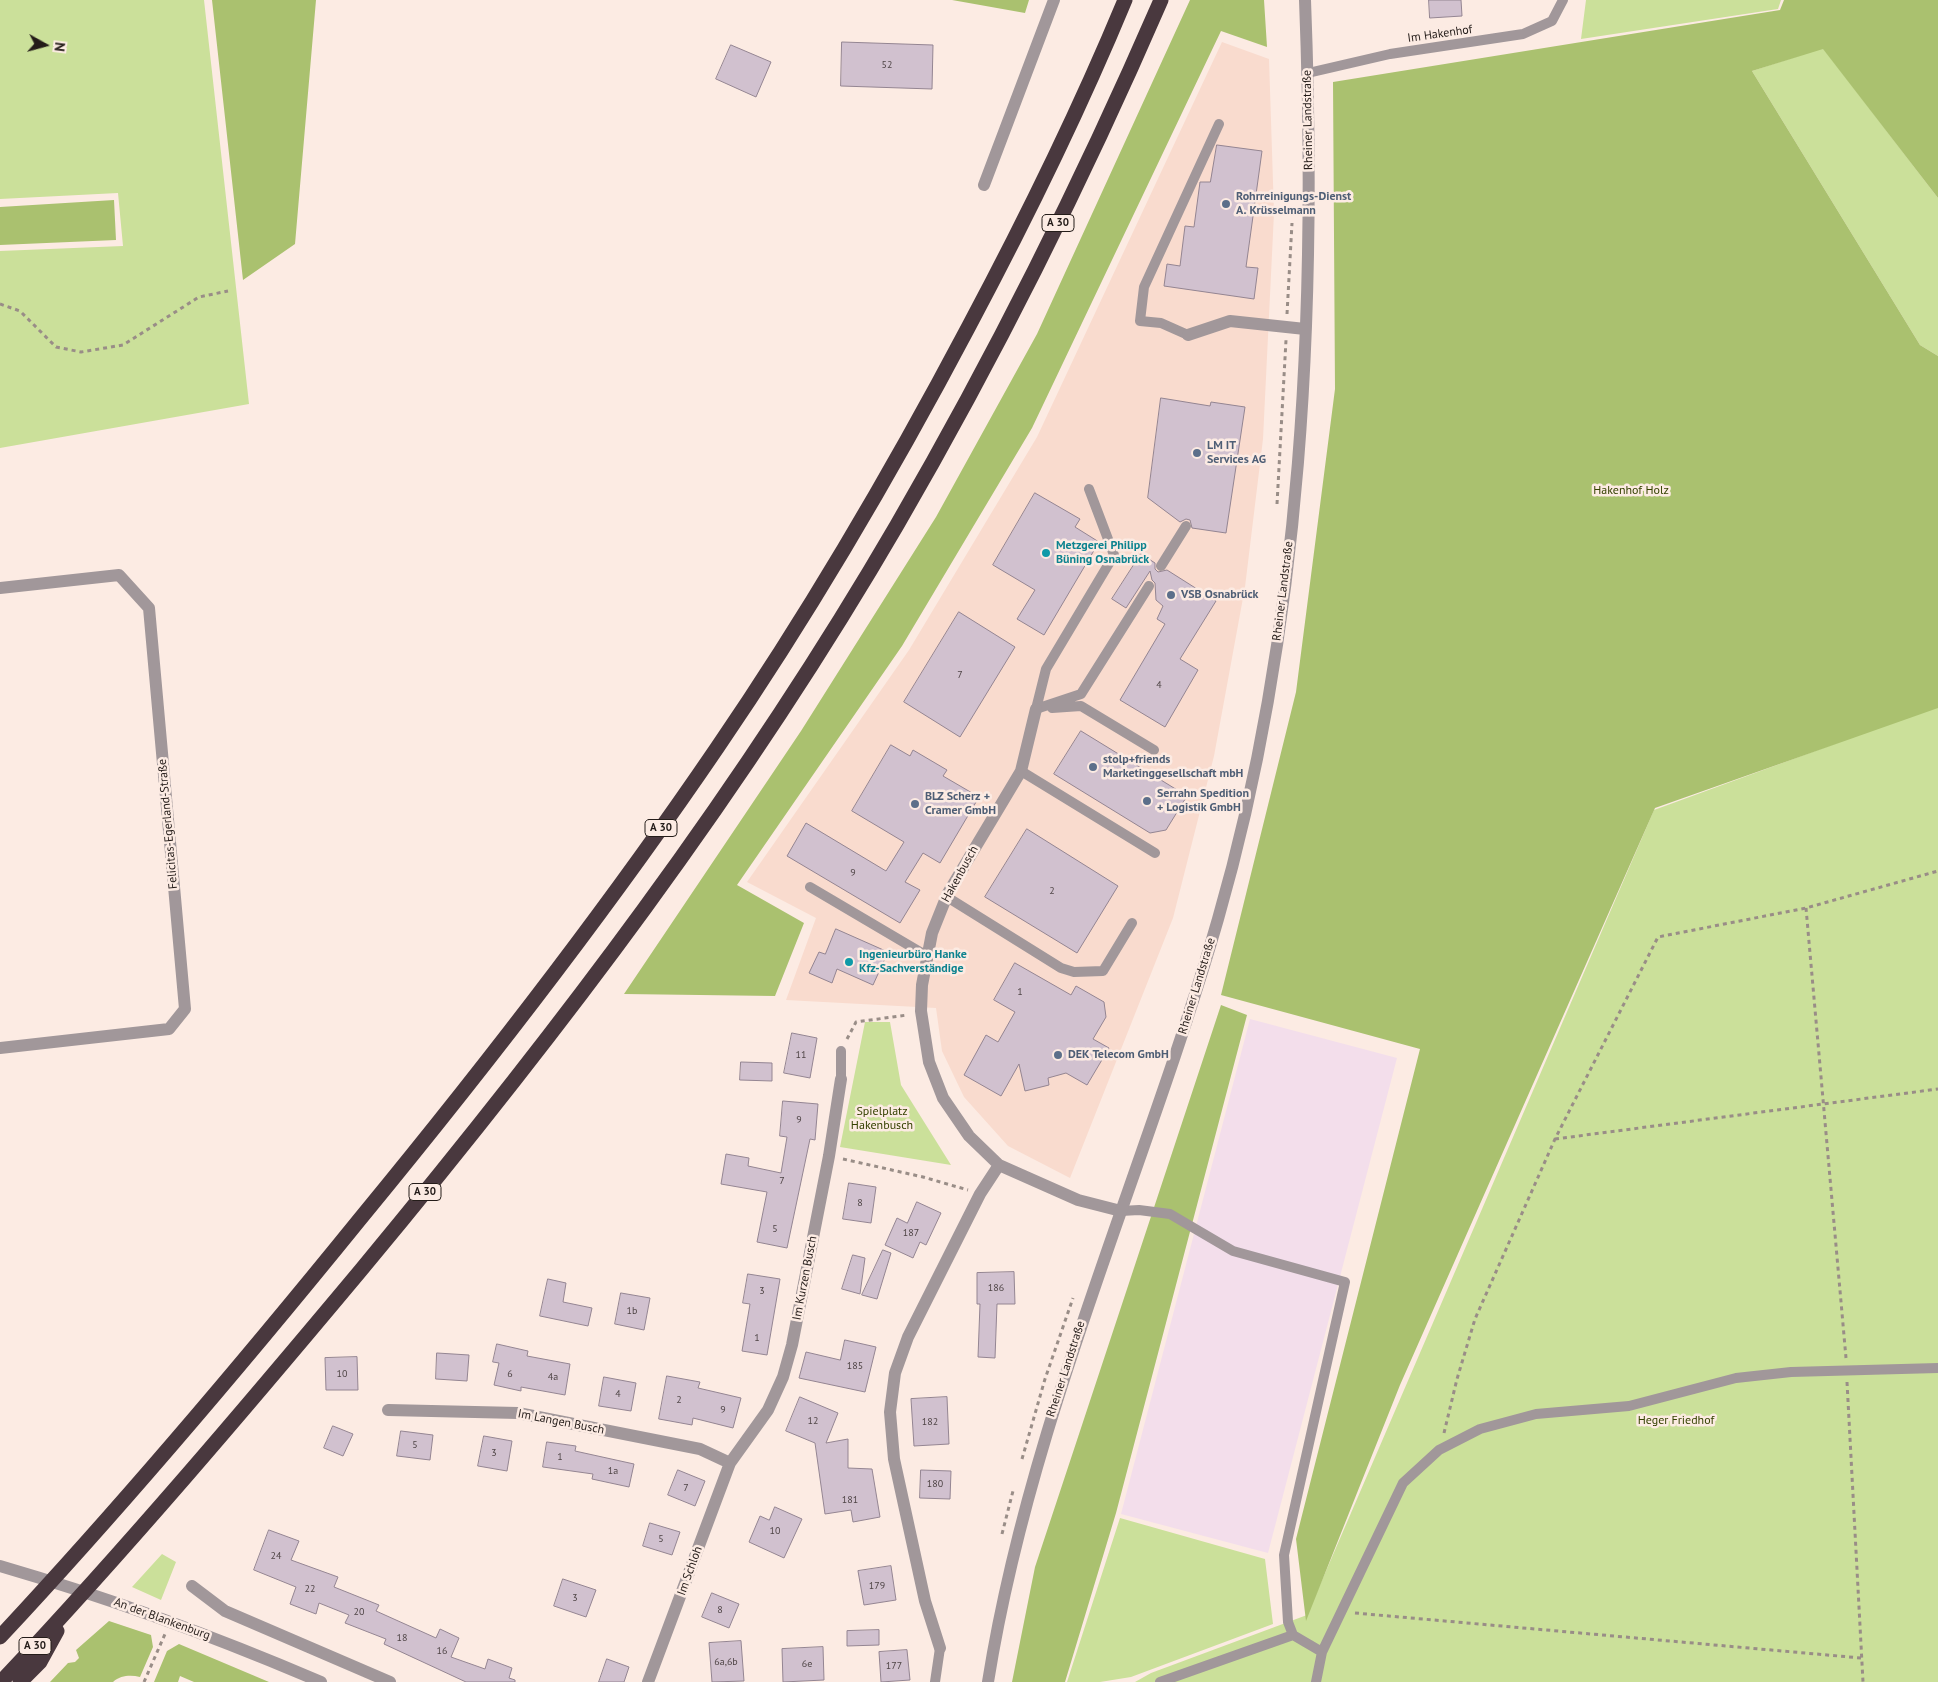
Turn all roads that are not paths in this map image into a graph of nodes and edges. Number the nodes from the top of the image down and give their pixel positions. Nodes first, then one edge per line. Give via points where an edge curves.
1 (1054, 0) edge
2 (1125, 0) edge
3 (1161, 0) edge
4 (1305, 0) edge
5 (1563, 0) edge
6 (1308, 73) junction
7 (1219, 124) dead end
8 (984, 185) dead end
9 (1305, 329) junction
10 (1188, 335) joint
11 (1089, 490) dead end
12 (1186, 526) dead end
13 (1161, 566) dead end
14 (1149, 586) dead end
15 (0, 588) edge
16 (1036, 709) junction
17 (1154, 750) dead end
18 (1021, 771) junction
19 (1155, 853) dead end
20 (810, 887) dead end
21 (947, 897) junction
22 (1132, 923) dead end
23 (926, 956) junction
24 (0, 1048) edge
25 (841, 1051) road end
26 (841, 1079) joint
27 (999, 1165) junction
28 (1121, 1211) junction
29 (1938, 1368) edge
30 (388, 1410) dead end
31 (730, 1464) junction
32 (0, 1566) edge
33 (192, 1586) dead end
34 (68, 1611) junction
35 (1293, 1634) junction
36 (0, 1637) edge
37 (940, 1648) joint
38 (1322, 1652) junction
39 (651, 1681) edge
40 (1, 1682) edge
41 (20, 1682) edge
42 (321, 1682) edge
43 (390, 1682) edge
44 (935, 1682) edge
45 (988, 1682) edge
46 (1160, 1682) edge
47 (1316, 1682) edge

1 - 8 street
2 - 36 highway, A 30 via 1060,146 928,405 802,618 718,746 627,876 419,1148 301,1292
3 - 34 highway, A 30 via 1095,150 895,529 789,697 676,864 577,1000 434,1182
4 - 6 street, Rheiner Landstraße
5 - 6 lane, Im Hakenhof via 1552,21 1523,34 1390,54
6 - 9 street, Rheiner Landstraße via 1310,186
7 - 10 lane via 1144,287 1140,321 1161,323
9 - 10 street via 1230,321
9 - 28 street, Rheiner Landstraße via 1283,608 1247,805 1218,918 1175,1056
11 - 16 lane via 1114,555 1046,669
12 - 13 lane
14 - 16 lane via 1081,694
15 - 24 street, Felicitas-Egerland-Straße via 119,575 149,608 185,1009 169,1030
16 - 17 lane via 1081,706
16 - 18 street, Hakenbusch
18 - 19 lane
18 - 21 street, Hakenbusch
20 - 23 lane
21 - 22 lane via 1062,968 1074,972 1103,971
21 - 23 street, Hakenbusch
23 - 27 street, Hakenbusch via 922,1011 929,1062 943,1098 969,1136
25 - 26 lane
26 - 31 street, Im Kurzen Busch via 792,1345 768,1410
27 - 28 street, Hakenbusch via 1078,1200
27 - 37 street via 980,1194 908,1337 895,1373 890,1412 896,1468 924,1601
28 - 35 lane via 1170,1214 1234,1251 1345,1282 1284,1555 1288,1622
28 - 45 street, Rheiner Landstraße via 1061,1383 1022,1516
29 - 38 lane via 1791,1372 1736,1378 1629,1406 1536,1414 1480,1429 1439,1450 1403,1483
30 - 31 street, Im Langen Busch via 518,1413 700,1448
31 - 39 street, Im Schloh
32 - 42 street, An der Blankenburg via 123,1604
33 - 43 street via 225,1611
34 - 40 highway, A 30
34 - 41 highway via 40,1662
35 - 38 lane
35 - 46 lane
37 - 44 lane
38 - 47 lane

